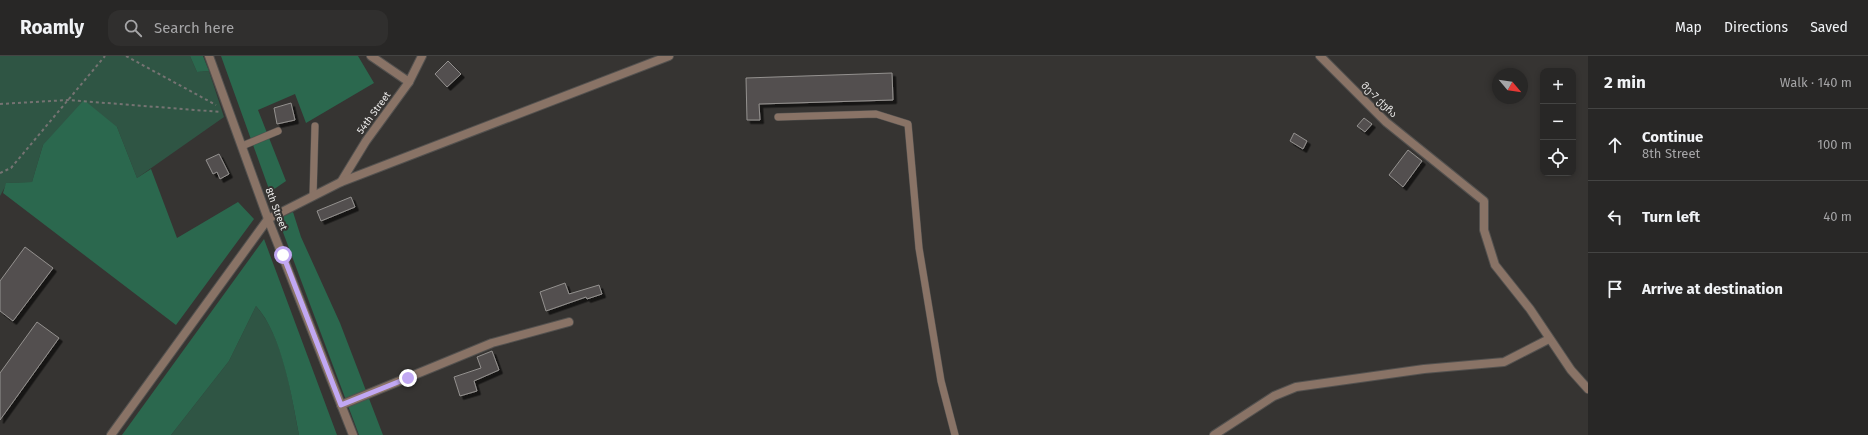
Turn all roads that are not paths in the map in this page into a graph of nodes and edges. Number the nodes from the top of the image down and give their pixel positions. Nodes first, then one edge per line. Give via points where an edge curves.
1 (209, 56) edge
2 (370, 56) edge
3 (422, 56) edge
4 (669, 56) edge
5 (1320, 56) edge
6 (409, 82) junction
7 (778, 117) dead end
8 (315, 126) dead end
9 (278, 131) dead end
10 (242, 146) junction
11 (341, 182) junction
12 (313, 196) junction
13 (268, 219) junction
14 (570, 322) dead end
15 (1549, 339) junction
16 (1588, 389) edge
17 (341, 405) junction
18 (111, 435) edge
19 (353, 435) edge
20 (954, 435) edge
21 (1214, 435) edge

1 - 10 street, 8th Street
2 - 6 street
3 - 6 street, 54th Street
4 - 11 street
5 - 15 street, მე-7 ქუჩა via 1386,122 1484,201 1484,230 1494,265 1530,308
6 - 11 street, 54th Street via 366,141
7 - 20 lane via 876,114 908,124 919,248 941,381
8 - 12 lane
9 - 10 lane
10 - 13 street, 8th Street
11 - 12 street
12 - 13 street
13 - 17 street, 8th Street
13 - 18 street
14 - 17 street via 492,343
15 - 16 street
15 - 21 street via 1504,362 1424,369 1296,387 1274,396
17 - 19 street, 8th Street

